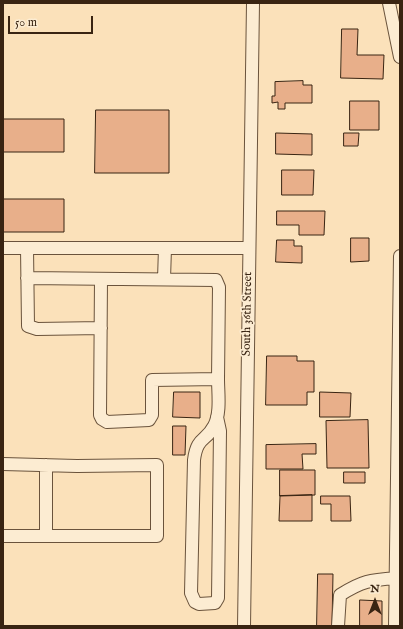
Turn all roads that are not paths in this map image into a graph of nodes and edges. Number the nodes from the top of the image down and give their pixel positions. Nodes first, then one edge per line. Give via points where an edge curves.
1 (253, 3) edge
2 (389, 3) edge
3 (400, 57) edge
4 (3, 248) edge
5 (27, 248) junction
6 (165, 248) junction
7 (249, 248) junction
8 (400, 256) edge
9 (27, 278) junction
10 (101, 278) junction
11 (164, 279) junction
12 (101, 328) junction
13 (218, 379) junction
14 (217, 417) junction
15 (3, 464) edge
16 (46, 465) junction
17 (3, 536) edge
18 (46, 536) junction
19 (396, 578) junction
20 (244, 626) edge
21 (338, 626) edge
22 (395, 626) edge

1 - 7 street, South 36th Street
2 - 3 street
4 - 5 street
5 - 6 street
5 - 9 street
6 - 7 street
6 - 11 street
7 - 20 street, South 36th Street
8 - 19 street
9 - 10 street
9 - 12 street via 27,323 30,328
10 - 11 street
10 - 12 street
11 - 13 street via 213,279 219,284
12 - 13 street via 100,415 104,421 149,420 152,414 152,380
13 - 14 street
14 - 14 street via 210,431 199,442 194,460 192,593 195,602 199,604 216,603 218,598 220,431
15 - 16 street
16 - 18 street
16 - 18 street via 157,465 157,536
17 - 18 street
19 - 21 street via 366,580 340,595
19 - 22 street

